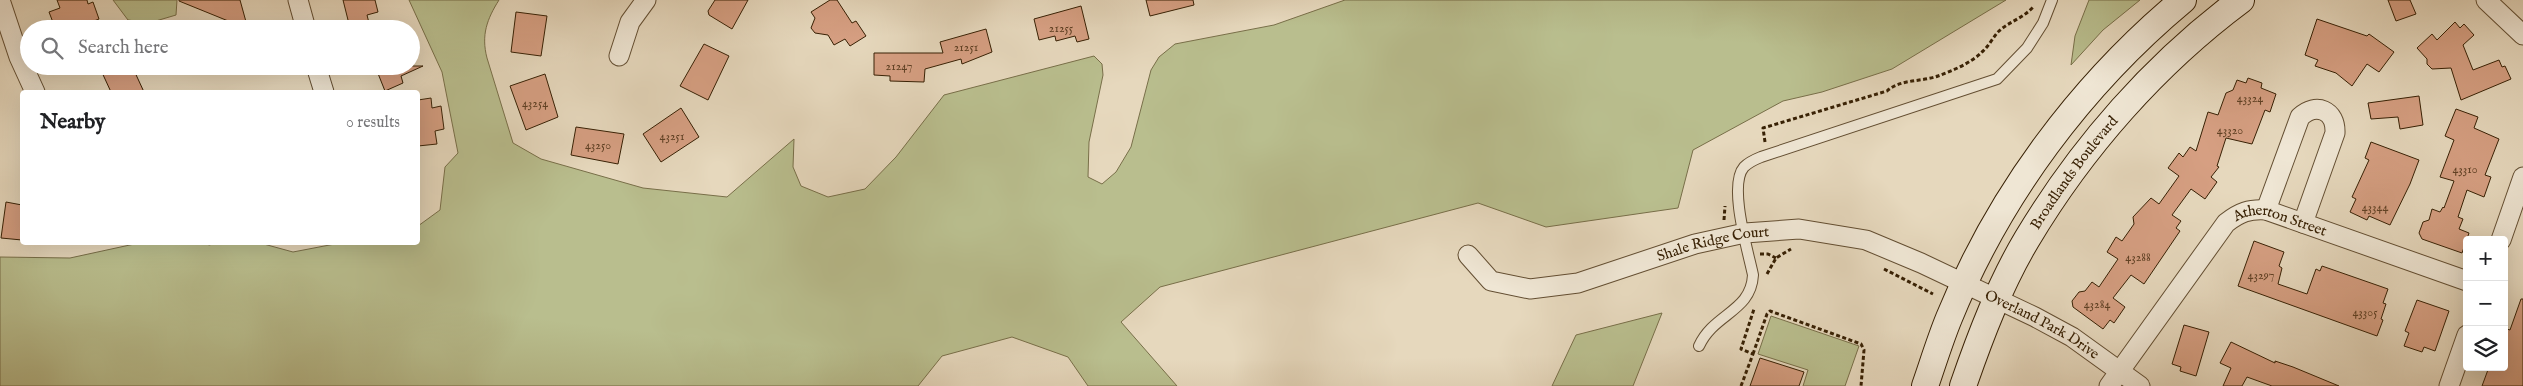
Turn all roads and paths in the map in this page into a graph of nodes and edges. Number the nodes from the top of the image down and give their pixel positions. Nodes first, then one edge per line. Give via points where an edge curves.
1 (0, 0) edge
2 (298, 0) edge
3 (646, 0) edge
4 (2052, 0) edge
5 (2183, 0) edge
6 (2241, 0) edge
7 (2486, 0) edge
8 (304, 20) edge
9 (2523, 35) edge
10 (619, 56) dead end
11 (20, 59) edge
12 (27, 75) edge
13 (319, 75) edge
14 (34, 90) edge
15 (323, 90) edge
16 (2523, 177) edge
17 (2266, 210) junction
18 (2303, 223) junction
19 (1745, 233) junction
20 (2502, 236) edge
21 (1796, 248) dead end
22 (1468, 254) dead end
23 (1879, 267) dead end
24 (2463, 280) edge
25 (1767, 283) dead end
26 (1965, 284) junction
27 (1933, 294) dead end
28 (1997, 299) junction
29 (1758, 304) dead end
30 (1699, 346) dead end
31 (2463, 346) edge
32 (1753, 354) junction
33 (2114, 379) edge
34 (1741, 386) edge
35 (1861, 386) edge
36 (1925, 386) edge
37 (1963, 386) edge
38 (2140, 386) edge
39 (2448, 386) edge

1 - 11 street
2 - 8 street
3 - 10 street via 630,22
4 - 19 lane via 2043,23 2027,48 1997,79 1761,156 1744,167 1737,181 1736,197
5 - 26 main road via 2122,58 2056,130 1996,222
6 - 28 main road, Broadlands Boulevard via 2178,52 2139,90 2098,140 2061,187 2026,240
7 - 9 street
12 - 14 street
13 - 15 street
16 - 20 street
17 - 18 street, Atherton Street
17 - 18 street via 2300,117 2307,110 2324,110 2336,124 2335,133
17 - 33 street, Atherton Street via 2250,209 2226,223
18 - 24 street, Atherton Street
19 - 22 street, Shale Ridge Court via 1695,244 1578,283 1530,289 1491,281
19 - 26 street, Shale Ridge Court via 1799,229 1866,240
19 - 30 lane via 1752,288 1744,302 1705,334
21 - 25 path via 1776,258 1767,274
23 - 27 path
26 - 28 street, Overland Park Drive
26 - 36 main road
28 - 33 street, Overland Park Drive via 2072,337
28 - 37 main road, Broadlands Boulevard
29 - 32 path via 1740,349
31 - 39 street
32 - 34 path
32 - 35 path via 1770,311 1861,344 1864,350
33 - 38 street, Overland Park Drive

